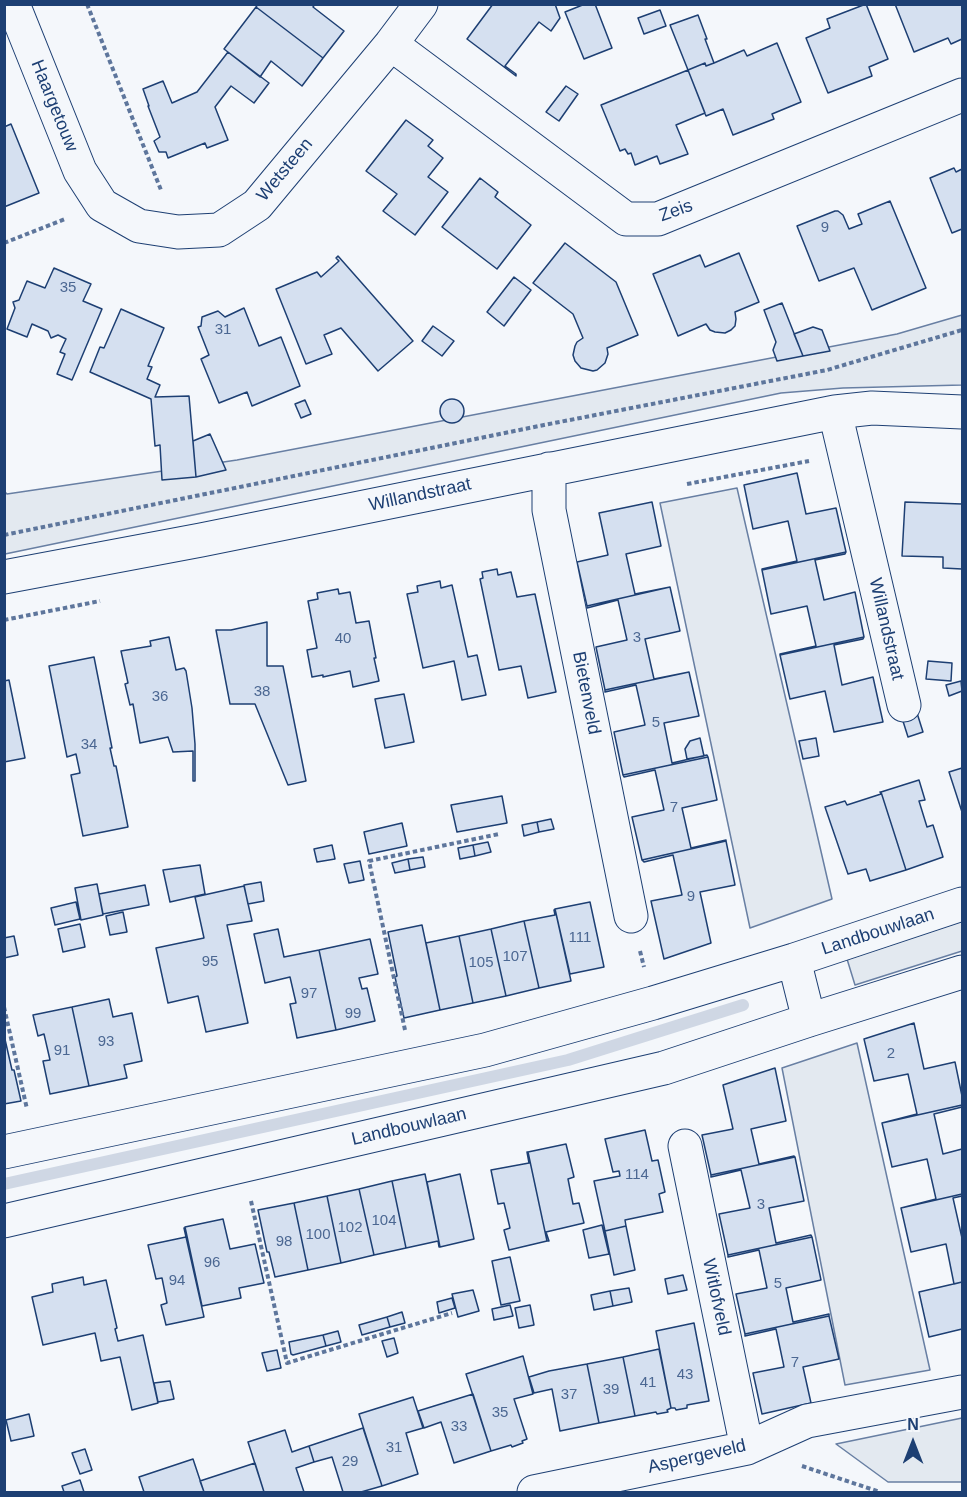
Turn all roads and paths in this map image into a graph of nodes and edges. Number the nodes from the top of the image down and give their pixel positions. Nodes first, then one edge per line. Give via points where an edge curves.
1 (13, 4) edge
2 (87, 4) edge
3 (421, 4) edge
4 (391, 44) junction
5 (963, 96) edge
6 (102, 205) junction
7 (177, 232) junction
8 (4, 243) edge
9 (963, 330) edge
10 (835, 412) junction
11 (963, 412) edge
12 (549, 469) junction
13 (4, 535) edge
14 (4, 577) edge
15 (904, 705) dead end
16 (499, 834) dead end
17 (963, 904) edge
18 (631, 916) joint
19 (794, 960) junction
20 (963, 972) edge
21 (653, 1003) junction
22 (4, 1007) edge
23 (809, 1020) junction
24 (412, 1065) junction
25 (685, 1146) dead end
26 (20, 1149) edge
27 (243, 1166) junction
28 (4, 1221) edge
29 (452, 1313) dead end
30 (963, 1392) edge
31 (747, 1448) junction
32 (534, 1492) edge
33 (880, 1492) edge

1 - 6 street, Haargetouw via 80,171
2 - 7 path
3 - 4 street, Wetsteen
4 - 5 street, Zeis via 626,219 658,219
4 - 7 street, Wetsteen via 257,205 219,230
6 - 7 street, Wetsteen via 139,225
6 - 8 path
9 - 13 path via 827,370
10 - 11 street, Willandstraat via 872,408
10 - 12 street, Willandstraat
10 - 15 street, Willandstraat
12 - 14 street, Willandstraat
12 - 18 street, Bietenveld via 549,510
16 - 24 path via 369,861
17 - 19 street, Landbouwlaan
18 - 21 path
19 - 21 street, Landbouwlaan
19 - 23 street
20 - 23 street, Landbouwlaan
21 - 24 street, Landbouwlaan via 485,1050
22 - 26 path
23 - 27 street, Landbouwlaan via 664,1068
24 - 26 street, Landbouwlaan
25 - 31 street, Witlofveld
27 - 28 street, Landbouwlaan
27 - 29 path via 288,1363
30 - 31 street, Aspergeveld via 807,1421
31 - 32 street, Aspergeveld
31 - 33 path

